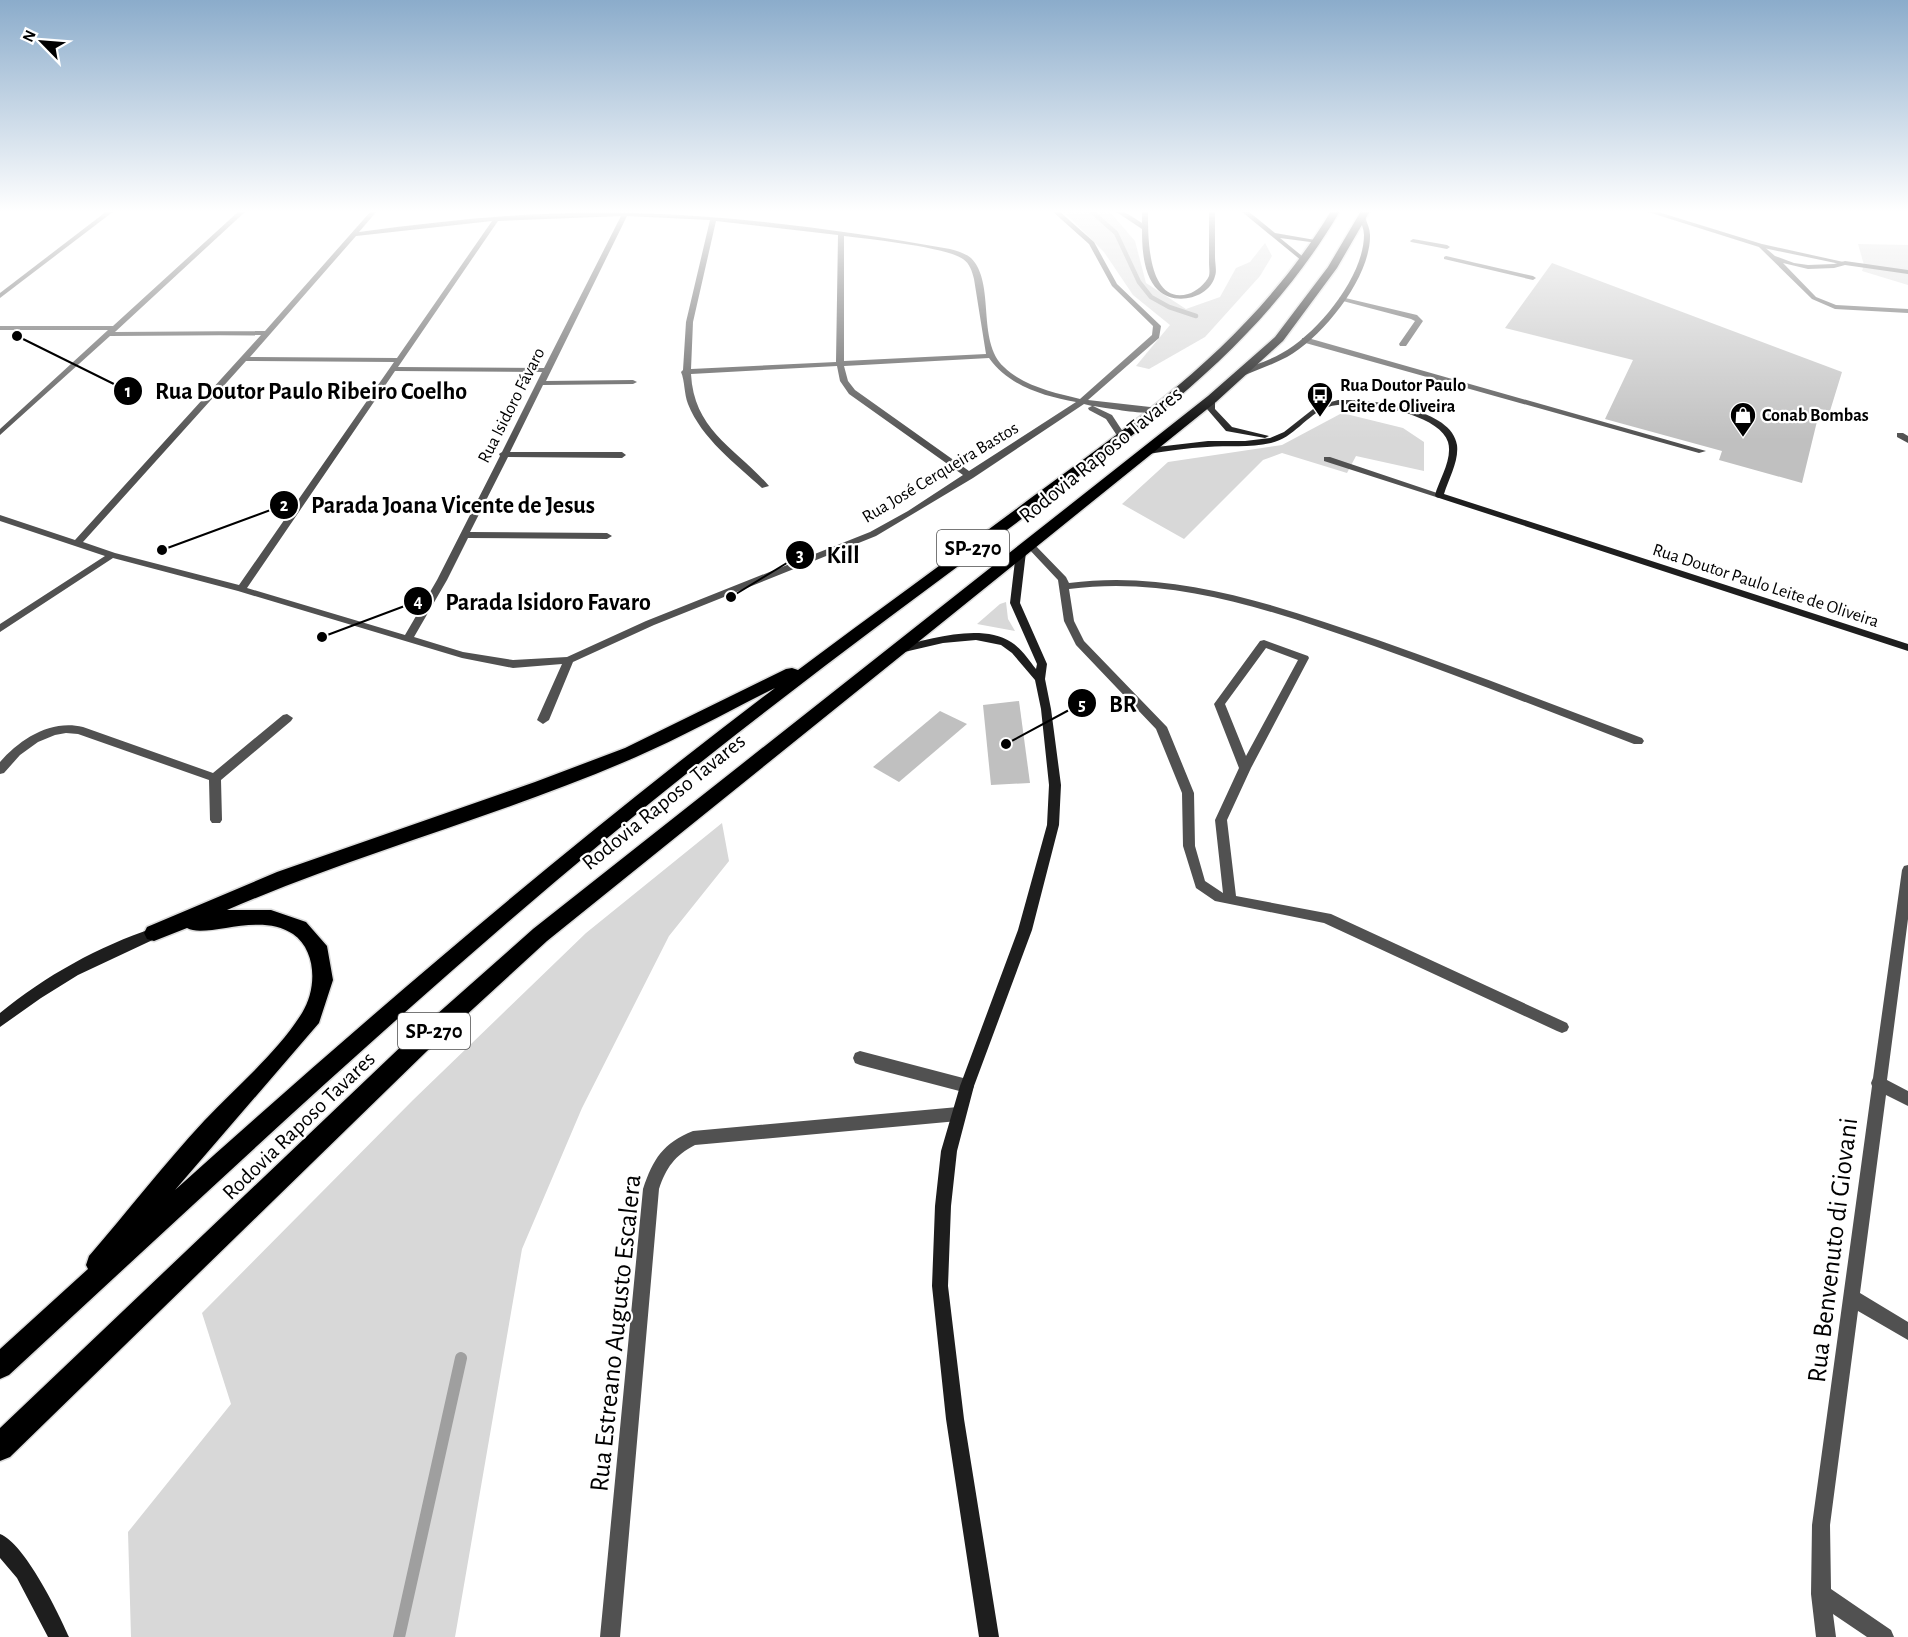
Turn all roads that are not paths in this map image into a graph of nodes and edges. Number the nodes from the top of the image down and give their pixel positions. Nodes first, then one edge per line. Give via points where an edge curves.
1 (160, 287) edge
2 (308, 287) edge
3 (448, 287) edge
4 (589, 287) edge
5 (697, 287) edge
6 (841, 287) edge
7 (978, 287) edge
8 (1117, 287) edge
9 (1159, 287) edge
10 (1203, 287) edge
11 (1283, 287) edge
12 (1318, 287) edge
13 (1347, 287) edge
14 (1803, 287) edge
15 (1341, 299) junction
16 (1908, 311) edge
17 (0, 328) edge
18 (113, 331) junction
19 (267, 333) junction
20 (1305, 340) junction
21 (1403, 344) dead end
22 (990, 356) junction
23 (244, 359) junction
24 (397, 360) junction
25 (840, 364) junction
26 (391, 369) junction
27 (548, 370) junction
28 (685, 372) junction
29 (1242, 373) junction
30 (633, 382) dead end
31 (540, 383) junction
32 (1212, 399) junction
33 (1080, 403) junction
34 (1159, 411) junction
35 (0, 433) edge
36 (1281, 437) junction
37 (1123, 438) junction
38 (1702, 451) dead end
39 (1148, 452) junction
40 (503, 454) junction
41 (622, 455) dead end
42 (1328, 459) dead end
43 (969, 476) junction
44 (765, 486) dead end
45 (1439, 495) junction
46 (0, 518) edge
47 (463, 535) junction
48 (607, 536) dead end
49 (78, 542) junction
50 (1026, 548) junction
51 (112, 555) junction
52 (1065, 587) junction
53 (241, 589) junction
54 (0, 629) edge
55 (407, 640) junction
56 (1908, 648) edge
57 (900, 650) junction
58 (824, 658) junction
59 (569, 660) junction
60 (1040, 679) junction
61 (286, 718) dead end
62 (543, 720) dead end
63 (1638, 741) dead end
64 (1245, 768) junction
65 (0, 770) edge
66 (215, 778) junction
67 (216, 820) dead end
68 (1908, 870) edge
69 (1230, 900) junction
70 (1905, 916) edge
71 (154, 933) junction
72 (0, 1021) edge
73 (1562, 1028) dead end
74 (861, 1058) dead end
75 (1878, 1083) junction
76 (967, 1086) junction
77 (1908, 1099) edge
78 (958, 1114) junction
79 (1852, 1298) junction
80 (52, 1320) junction
81 (1908, 1332) edge
82 (0, 1366) edge
83 (0, 1448) edge
84 (0, 1543) edge
85 (1821, 1594) junction
86 (59, 1637) edge
87 (610, 1637) edge
88 (989, 1637) edge
89 (1826, 1637) edge
90 (1884, 1637) edge

1 - 18 street
2 - 19 street
3 - 24 street
4 - 27 street, Rua Isidoro Fávaro
5 - 28 street
6 - 25 street
7 - 22 street
8 - 33 street, Rua José Cerqueira Bastos via 1157,326 1156,336
9 - 10 street via 1172,296 1190,297
11 - 34 highway, Rodovia Raposo Tavares / SP-270 via 1238,338
12 - 29 highway, Rodovia Raposo Tavares / SP-270 via 1280,339
13 - 15 street
14 - 16 street via 1824,303
15 - 20 street
15 - 21 street via 1414,317 1419,321
17 - 18 street
18 - 19 street
18 - 35 street
19 - 23 street
20 - 29 street via 1286,354
20 - 38 street
22 - 25 street
22 - 33 street via 1018,379
23 - 24 street
23 - 49 street
24 - 26 street
25 - 28 street
25 - 43 street via 844,381 852,392
26 - 27 street
26 - 53 street
27 - 31 street, Rua Isidoro Fávaro
28 - 44 street via 687,392 699,419
29 - 32 highway, Rodovia Raposo Tavares / SP-270
30 - 31 street
31 - 40 street, Rua Isidoro Fávaro
32 - 36 street via 1211,409 1229,429
32 - 39 highway, Rodovia Raposo Tavares / SP-270
33 - 34 street
33 - 37 street via 1109,417
33 - 43 street, Rua José Cerqueira Bastos
34 - 37 highway, Rodovia Raposo Tavares / SP-270
36 - 39 street
36 - 45 street via 1310,414 1338,402 1374,404 1423,417 1452,441
37 - 58 highway, Rodovia Raposo Tavares / SP-270
39 - 50 highway, Rodovia Raposo Tavares / SP-270
40 - 41 street
40 - 47 street, Rua Isidoro Fávaro
42 - 45 street
43 - 59 street, Rua José Cerqueira Bastos via 873,534 650,623
45 - 56 street, Rua Doutor Paulo Leite de Oliveira
46 - 49 street
47 - 48 street
47 - 55 street, Rua Isidoro Fávaro
49 - 51 street
50 - 52 street via 1063,579
50 - 57 highway, Rodovia Raposo Tavares / SP-270
50 - 60 street via 1015,603 1042,664
51 - 53 street
51 - 54 street
52 - 63 street via 1113,580 1211,594 1270,608 1414,656
52 - 69 street via 1069,621 1080,643 1161,727 1188,793 1189,846 1200,884 1215,896
53 - 55 street
55 - 59 street via 513,664
57 - 60 street via 960,636 979,637 1016,651 1024,666
57 - 83 highway, Rodovia Raposo Tavares / SP-270 via 540,934
58 - 71 highway via 631,752 284,877
58 - 80 highway, Rodovia Raposo Tavares / SP-270 via 621,819 335,1060
59 - 62 street
60 - 76 street via 1052,751 1053,825 1025,930
61 - 66 street
64 - 64 street via 1219,704 1264,643 1304,658
64 - 69 street via 1221,820
65 - 66 street via 28,741 51,731 79,730
66 - 67 street
68 - 70 street, Rua Benvenuto di Giovani
69 - 73 street via 1326,918
70 - 75 street, Rua Benvenuto di Giovani
71 - 72 street via 74,968
71 - 80 highway via 196,922 271,918 299,928 317,946 323,980 312,1016
74 - 76 street
75 - 77 street
75 - 79 street, Rua Benvenuto di Giovani
76 - 78 street
78 - 87 street, Rua Estreano Augusto Escalera via 693,1138 674,1147 658,1166 651,1189
78 - 88 street via 946,1173 940,1286 955,1419
79 - 81 street
79 - 85 street, Rua Benvenuto di Giovani via 1821,1525
80 - 82 highway, Rodovia Raposo Tavares / SP-270
84 - 86 street via 24,1571
85 - 89 street, Rua Benvenuto di Giovani
85 - 90 street

